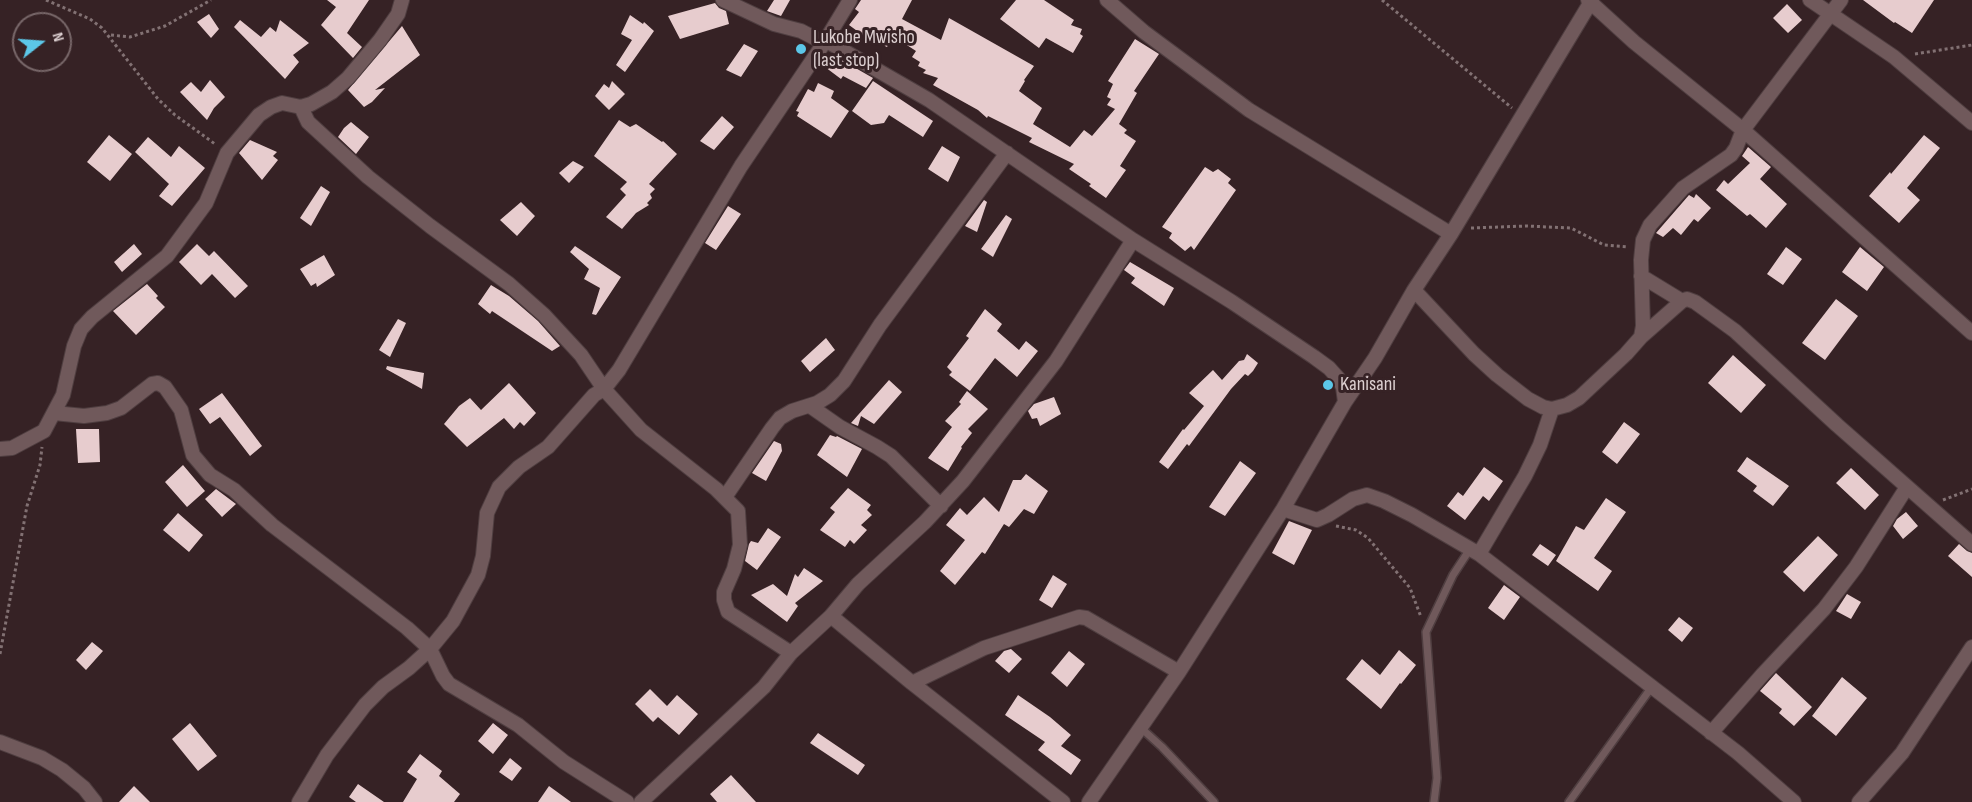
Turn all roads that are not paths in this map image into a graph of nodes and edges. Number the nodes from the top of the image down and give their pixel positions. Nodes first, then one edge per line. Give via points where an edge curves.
1 (402, 0) edge
2 (723, 0) edge
3 (849, 0) edge
4 (1107, 0) edge
5 (1810, 0) edge
6 (1841, 0) edge
7 (1590, 1) edge
8 (1831, 14) junction
9 (825, 41) junction
10 (301, 107) junction
11 (1972, 123) edge
12 (1743, 130) junction
13 (1007, 153) junction
14 (1452, 231) junction
15 (1133, 240) junction
16 (1641, 276) junction
17 (1414, 290) junction
18 (1682, 301) junction
19 (1972, 333) edge
20 (1641, 337) junction
21 (604, 389) junction
22 (1345, 402) junction
23 (810, 406) junction
24 (1552, 409) junction
25 (54, 413) junction
26 (0, 449) edge
27 (1907, 487) junction
28 (724, 497) junction
29 (941, 506) junction
30 (1283, 508) junction
31 (1972, 544) edge
32 (1474, 551) junction
33 (831, 616) junction
34 (1972, 646) edge
35 (430, 649) junction
36 (791, 653) junction
37 (1179, 672) junction
38 (912, 683) junction
39 (1651, 688) junction
40 (1141, 729) junction
41 (1711, 733) junction
42 (0, 742) edge
43 (95, 802) edge
44 (299, 802) edge
45 (627, 802) edge
46 (641, 802) edge
47 (1063, 802) edge
48 (1089, 802) edge
49 (1214, 802) edge
50 (1434, 802) edge
51 (1569, 802) edge
52 (1794, 802) edge
53 (1859, 802) edge

1 - 10 street via 380,40 348,78 332,92
2 - 9 street via 774,24
3 - 9 street
4 - 14 street via 1249,110
5 - 8 street
6 - 8 street
7 - 12 street
7 - 14 street
8 - 11 street via 1894,57
8 - 12 street
9 - 13 street via 929,100
9 - 21 street via 741,166
10 - 21 street via 308,122 368,177 544,315 581,355
10 - 25 street via 282,103 259,115 227,153 203,209 167,256 81,329 63,395
12 - 16 street via 1731,155 1683,188 1653,219 1646,231
12 - 19 street
13 - 15 street
13 - 23 street via 886,316 844,381
14 - 17 street
15 - 22 street via 1329,368 1342,384
15 - 29 street via 1056,361
16 - 18 street
16 - 20 street
17 - 22 street
17 - 24 street via 1497,375 1538,404
18 - 20 street
18 - 27 street via 1693,300 1735,331
20 - 24 street via 1579,398
21 - 28 street via 641,430
21 - 35 street via 594,395 548,447 499,487 487,513 477,575 453,621
22 - 30 street
23 - 28 street via 780,418
23 - 29 street via 891,456
24 - 32 street via 1526,476
25 - 26 street via 44,430 12,448
25 - 35 street via 107,413 159,383 181,410 193,454 210,475 234,490 272,525
27 - 31 street
27 - 41 street via 1824,609
28 - 36 street via 738,511 740,524 740,545 724,592 728,612
29 - 33 street via 858,584
30 - 32 street via 1317,520 1367,495 1412,515
30 - 37 street
32 - 39 street
32 - 50 lane via 1453,575 1426,632 1437,778
33 - 36 street
33 - 38 street
34 - 53 street via 1902,753
35 - 44 street via 365,705 327,755
35 - 45 street via 449,684 518,725 564,762
36 - 46 street via 764,687
37 - 38 street via 1080,617 984,648
37 - 40 street
38 - 47 street
39 - 41 street
39 - 51 lane
40 - 48 street
40 - 49 lane
41 - 52 street
42 - 43 street via 52,764 84,788

